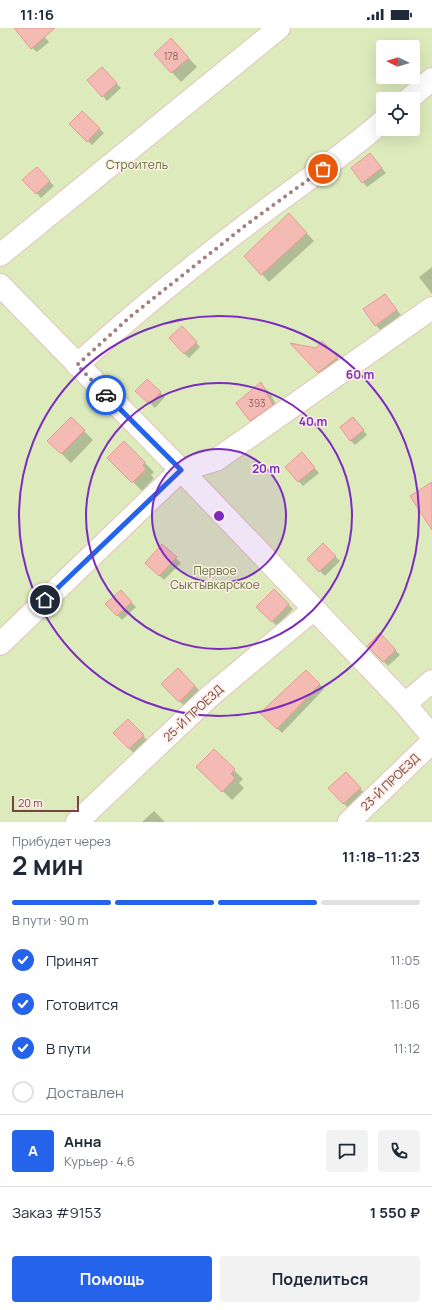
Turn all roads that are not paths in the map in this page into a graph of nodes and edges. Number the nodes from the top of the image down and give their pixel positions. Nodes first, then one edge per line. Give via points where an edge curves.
1 (279, 28) edge
2 (432, 79) edge
3 (417, 92) edge
4 (376, 128) edge
5 (0, 255) edge
6 (0, 285) edge
7 (432, 308) edge
8 (77, 365) junction
9 (181, 470) junction
10 (314, 609) junction
11 (0, 644) edge
12 (432, 681) edge
13 (405, 704) junction
14 (432, 736) edge
15 (432, 742) edge
16 (77, 822) edge
17 (349, 822) edge

1 - 5 street
2 - 3 street
4 - 8 street via 246,225 131,316
6 - 8 street
7 - 9 street via 216,460
8 - 9 street
9 - 10 street
9 - 11 street
10 - 13 street
10 - 16 street, 25-Й ПРОЕЗД via 210,696
12 - 13 street
13 - 14 street
15 - 17 street, 23-Й ПРОЕЗД

